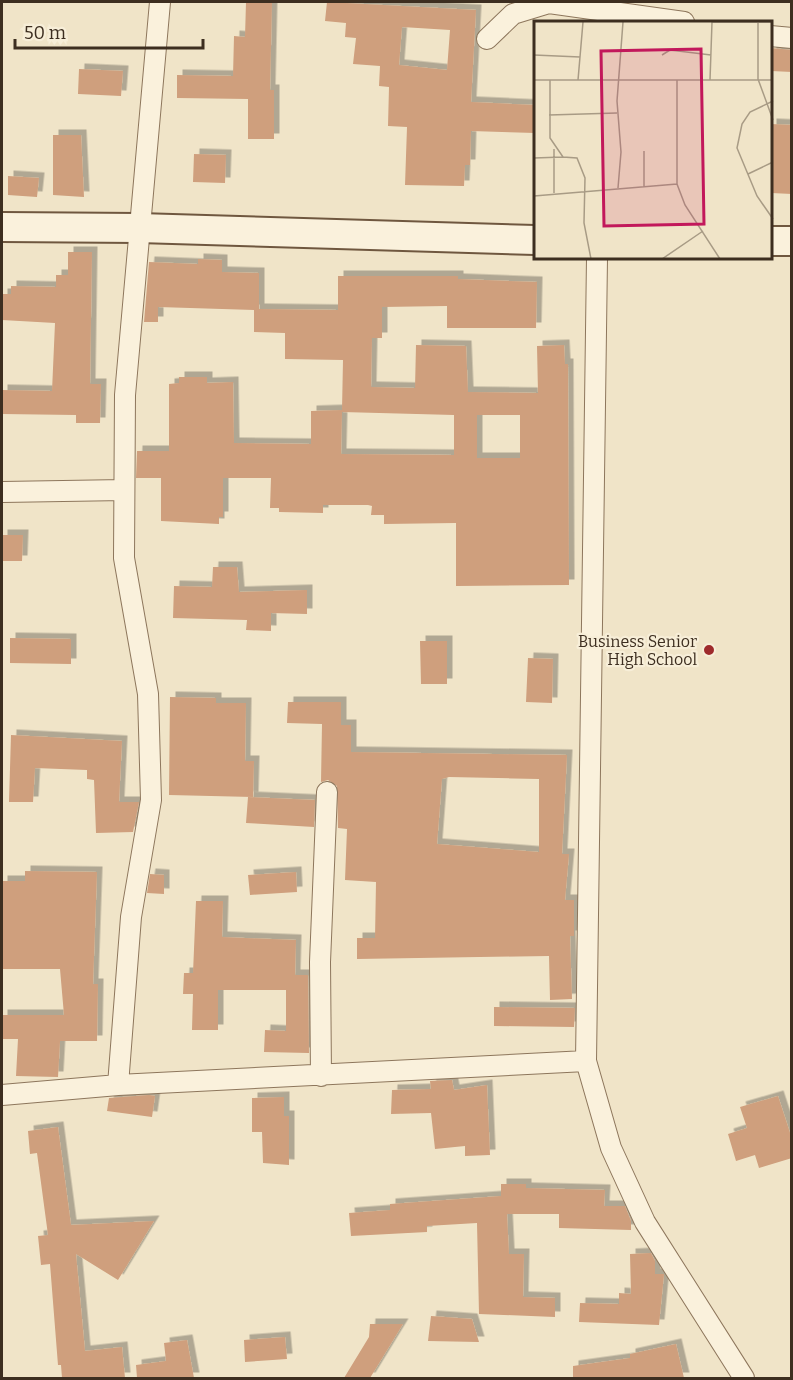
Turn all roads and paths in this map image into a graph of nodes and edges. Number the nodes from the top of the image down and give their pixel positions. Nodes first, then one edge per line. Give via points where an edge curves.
1 (160, 2) edge
2 (677, 21) edge
3 (772, 36) edge
4 (792, 38) edge
5 (487, 39) dead end
6 (2, 227) edge
7 (139, 228) junction
8 (534, 240) edge
9 (792, 241) edge
10 (772, 242) edge
11 (597, 260) edge
12 (124, 490) junction
13 (2, 492) edge
14 (327, 792) dead end
15 (586, 1061) junction
16 (321, 1076) junction
17 (118, 1085) junction
18 (2, 1095) edge
19 (744, 1378) edge

1 - 7 street
2 - 5 street via 549,3 513,14
3 - 4 street
6 - 7 main road
7 - 8 main road
7 - 12 street via 125,395
9 - 10 main road
11 - 15 street
12 - 13 street
12 - 17 street via 124,558 148,694 151,800 131,917
14 - 16 street via 320,962
15 - 16 street
15 - 19 street via 611,1148 645,1222
16 - 17 street
17 - 18 street

